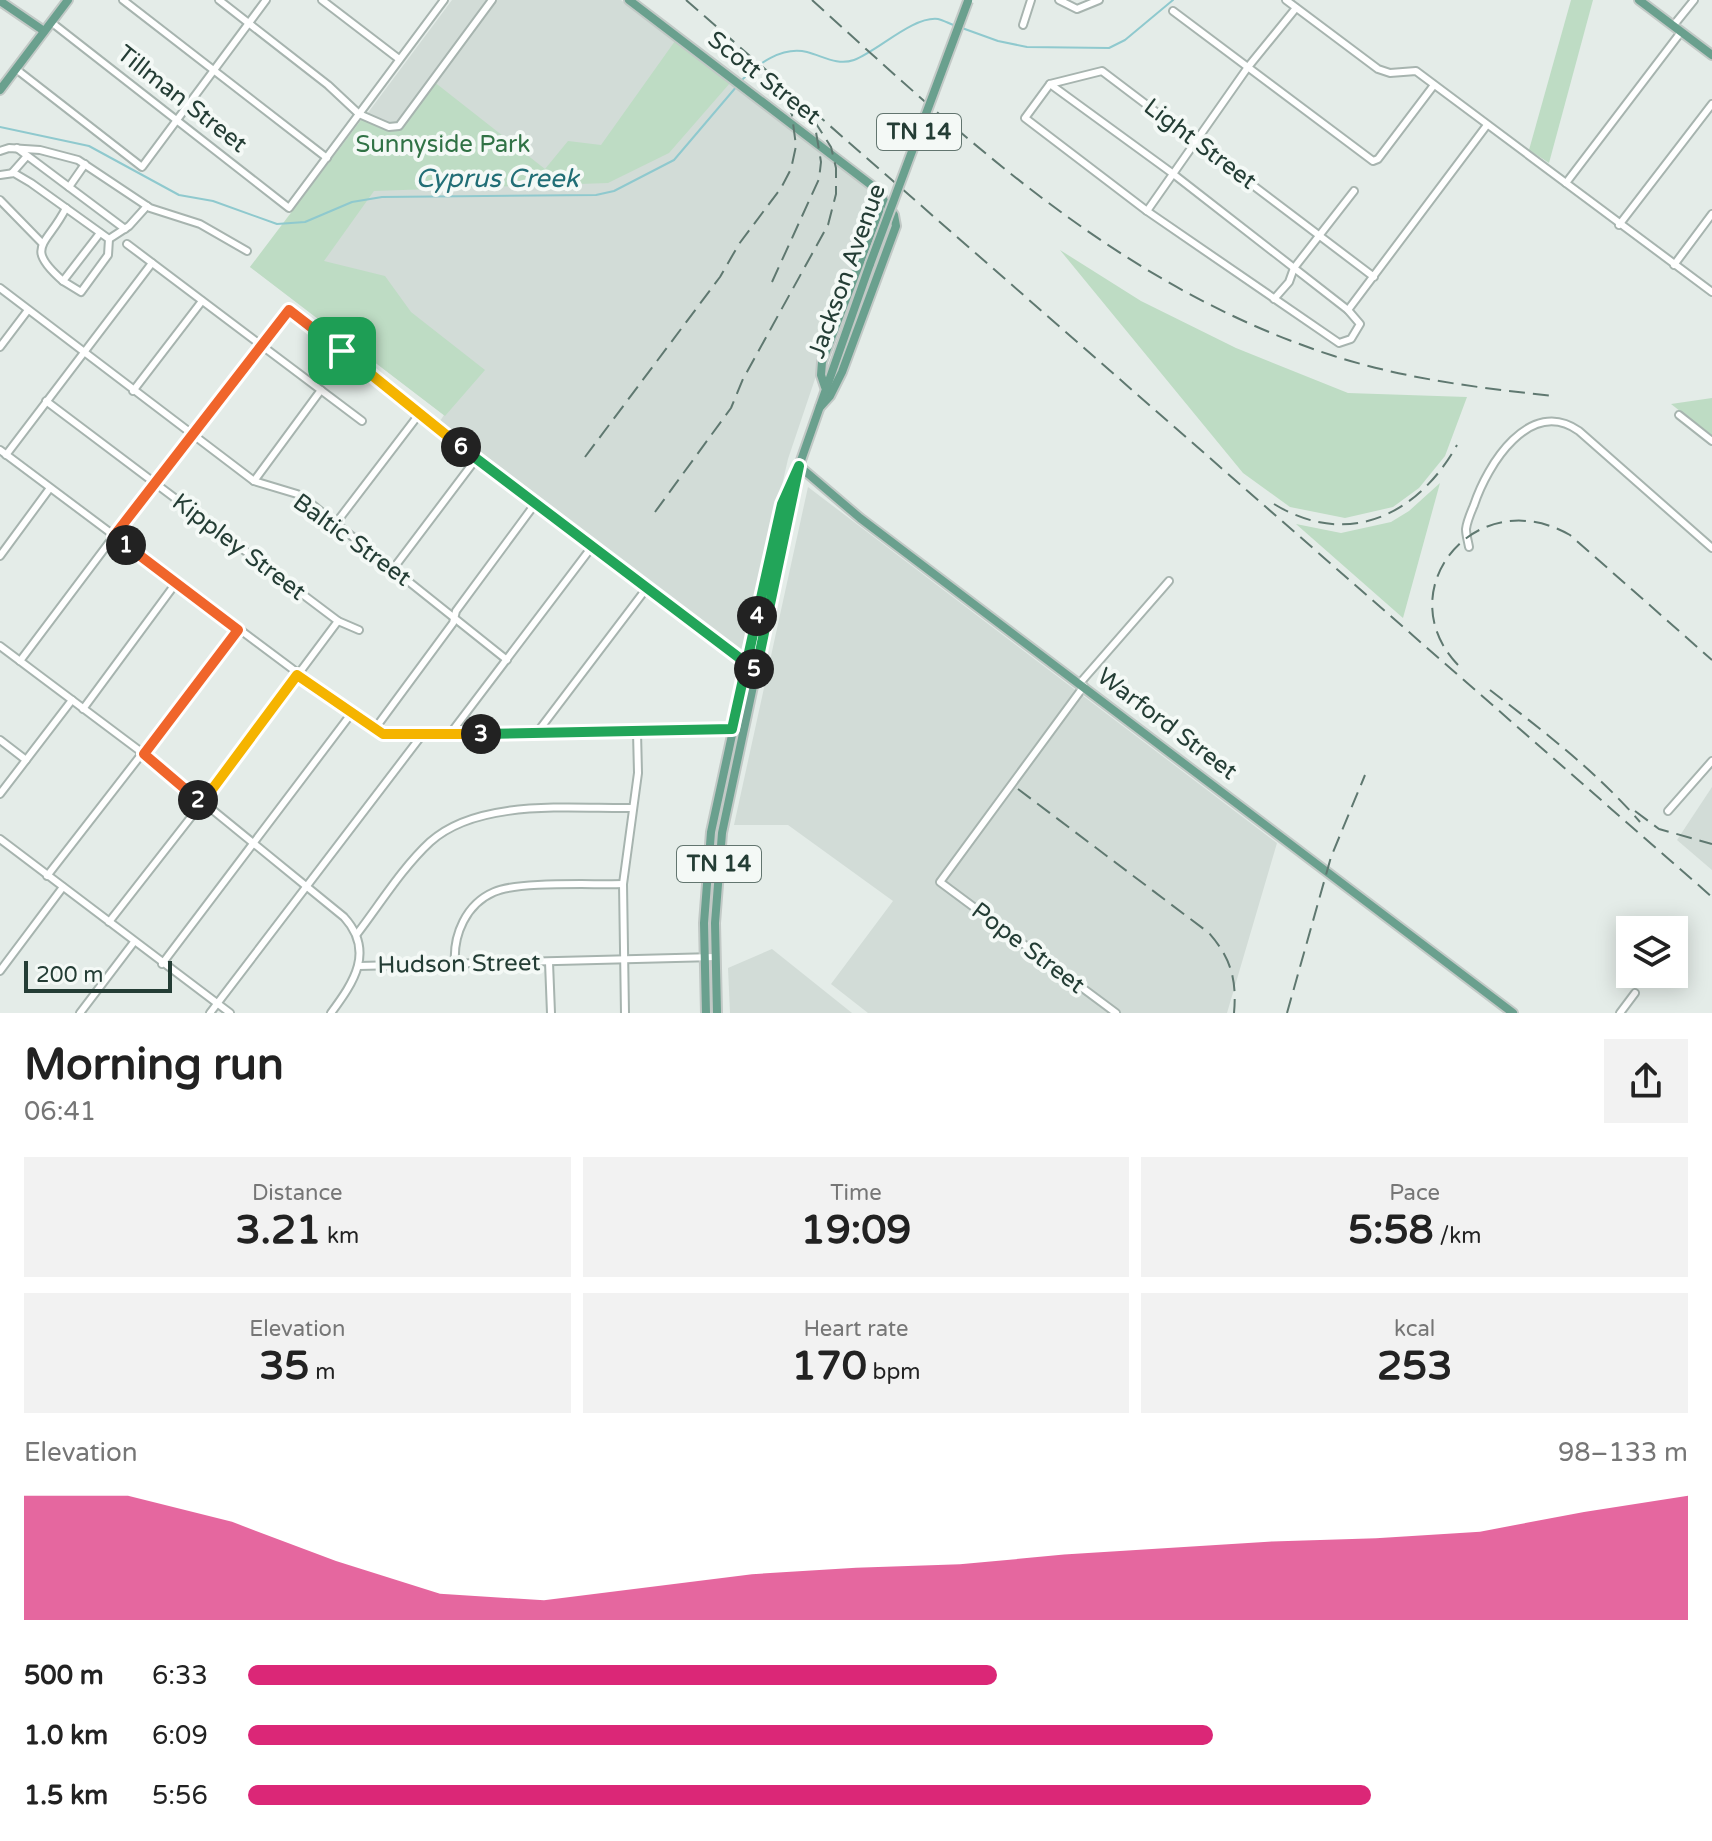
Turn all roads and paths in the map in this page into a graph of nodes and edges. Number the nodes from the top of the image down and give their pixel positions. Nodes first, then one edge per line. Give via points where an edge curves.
1 (68, 0) edge
2 (123, 0) edge
3 (219, 0) edge
4 (266, 0) edge
5 (322, 0) edge
6 (444, 0) edge
7 (492, 0) edge
8 (629, 0) edge
9 (1031, 0) edge
10 (1059, 0) edge
11 (1099, 0) edge
12 (1286, 0) edge
13 (1639, 0) edge
14 (1694, 0) edge
15 (0, 1) edge
16 (968, 1) edge
17 (1296, 8) junction
18 (1173, 11) dead end
19 (51, 22) junction
20 (249, 23) junction
21 (1023, 25) dead end
22 (1673, 26) junction
23 (44, 31) junction
24 (1681, 32) junction
25 (1712, 55) edge
26 (399, 59) junction
27 (1248, 67) junction
28 (16, 69) junction
29 (213, 70) junction
30 (1050, 84) junction
31 (1434, 85) junction
32 (0, 90) edge
33 (1712, 104) edge
34 (359, 114) junction
35 (176, 120) junction
36 (1487, 125) junction
37 (1195, 140) junction
38 (17, 148) junction
39 (0, 151) edge
40 (27, 156) junction
41 (327, 158) junction
42 (85, 164) junction
43 (12, 173) junction
44 (1172, 173) junction
45 (0, 175) edge
46 (1566, 183) junction
47 (69, 187) junction
48 (875, 188) junction
49 (1354, 191) dead end
50 (0, 200) edge
51 (147, 206) junction
52 (66, 208) junction
53 (1147, 211) junction
54 (1712, 214) edge
55 (1619, 225) junction
56 (125, 229) junction
57 (100, 233) junction
58 (1320, 235) junction
59 (109, 239) junction
60 (42, 243) junction
61 (127, 244) dead end
62 (247, 251) dead end
63 (152, 263) junction
64 (1674, 265) junction
65 (1294, 268) junction
66 (1374, 277) junction
67 (63, 281) junction
68 (0, 288) edge
69 (1712, 292) edge
70 (1274, 299) junction
71 (202, 301) junction
72 (28, 310) junction
73 (1348, 310) junction
74 (262, 345) junction
75 (0, 347) edge
76 (83, 352) junction
77 (825, 388) junction
78 (321, 390) junction
79 (133, 391) junction
80 (46, 401) junction
81 (818, 409) junction
82 (420, 413) junction
83 (1679, 415) dead end
84 (362, 421) dead end
85 (194, 435) junction
86 (1712, 441) edge
87 (3, 452) edge
88 (476, 459) junction
89 (799, 466) junction
90 (254, 481) junction
91 (155, 485) junction
92 (50, 488) junction
93 (535, 504) junction
94 (336, 523) junction
95 (114, 536) junction
96 (1469, 547) dead end
97 (591, 548) junction
98 (1712, 548) edge
99 (771, 554) junction
100 (0, 556) edge
101 (781, 557) junction
102 (393, 569) junction
103 (1169, 581) dead end
104 (176, 583) junction
105 (646, 589) junction
106 (453, 617) junction
107 (338, 621) junction
108 (238, 630) junction
109 (359, 630) dead end
110 (0, 646) edge
111 (507, 660) junction
112 (20, 661) junction
113 (747, 664) junction
114 (756, 671) junction
115 (297, 675) junction
116 (1082, 684) junction
117 (72, 700) junction
118 (83, 709) junction
119 (351, 714) junction
120 (732, 729) junction
121 (743, 729) junction
122 (374, 730) junction
123 (637, 732) junction
124 (450, 734) junction
125 (536, 734) junction
126 (422, 735) junction
127 (0, 740) edge
128 (144, 754) junction
129 (26, 760) junction
130 (1712, 761) edge
131 (0, 794) edge
132 (202, 803) junction
133 (633, 808) junction
134 (1668, 811) dead end
135 (711, 832) junction
136 (722, 833) junction
137 (0, 839) edge
138 (255, 845) junction
139 (47, 876) junction
140 (623, 884) junction
141 (308, 886) junction
142 (63, 887) junction
143 (109, 922) junction
144 (357, 934) junction
145 (134, 942) junction
146 (705, 957) junction
147 (715, 957) junction
148 (623, 960) junction
149 (549, 962) junction
150 (455, 963) junction
151 (162, 964) junction
152 (359, 966) junction
153 (0, 971) edge
154 (1635, 993) dead end
155 (217, 1003) junction
156 (80, 1013) edge
157 (210, 1013) edge
158 (230, 1013) edge
159 (331, 1013) edge
160 (551, 1013) edge
161 (625, 1013) edge
162 (706, 1013) edge
163 (717, 1013) edge
164 (1116, 1013) edge
165 (1513, 1013) edge
166 (1620, 1013) edge

1 - 19 main road
2 - 29 street
3 - 20 street
4 - 20 street
5 - 26 street
6 - 26 street
7 - 34 street via 399,126
8 - 48 main road, Scott Street
9 - 21 street
10 - 11 street via 1077,9
12 - 17 street
13 - 22 main road
14 - 22 street
15 - 23 main road
16 - 77 main road, Jackson Avenue / TN 14, bridge
17 - 27 street
17 - 31 street via 1378,69 1416,71
18 - 27 street
19 - 23 main road
19 - 35 street, Tillman Street
20 - 29 street
20 - 34 street
22 - 24 main road
23 - 28 main road
24 - 25 main road
24 - 46 street
26 - 34 street
27 - 31 street via 1375,161
27 - 37 street
28 - 32 main road
28 - 35 street via 142,167
29 - 35 street
29 - 41 street
30 - 37 street, Light Street via 1102,71
30 - 44 street
30 - 53 street via 1025,118
31 - 36 street
33 - 55 street
34 - 41 street
35 - 41 street, Tillman Street via 289,208
36 - 46 street
36 - 66 street
37 - 44 street
37 - 58 street, Light Street
38 - 39 street
38 - 40 street
38 - 42 street via 63,154
40 - 43 street
40 - 47 street
42 - 47 street
42 - 51 street
43 - 45 street
43 - 52 street
44 - 53 street
44 - 65 street
46 - 55 street
47 - 56 street
48 - 77 main road via 879,212 822,362
48 - 81 main road via 896,226 842,372
49 - 58 street
50 - 60 street
51 - 56 street
51 - 62 street via 200,224
52 - 57 street
52 - 60 street
53 - 70 street
54 - 64 street
55 - 64 street
56 - 59 street
57 - 59 street
57 - 67 street
58 - 65 street
58 - 66 street, Light Street
59 - 67 street via 108,255 81,292
60 - 67 street via 41,260
61 - 63 street
63 - 71 street
63 - 76 street
64 - 69 street
65 - 70 street
65 - 73 street
66 - 73 street
68 - 72 street, Baltic Street
70 - 73 street via 1339,343 1351,339 1360,324
71 - 74 street
71 - 79 street
72 - 75 street
72 - 76 street, Baltic Street
74 - 78 street
74 - 82 street via 289,310
74 - 85 street
76 - 79 street, Baltic Street
76 - 80 street
77 - 81 main road, Jackson Avenue / TN 14
78 - 84 street
78 - 90 street
79 - 85 street, Baltic Street
80 - 87 street
80 - 91 street, Kippley Street
81 - 89 main road, Jackson Avenue / TN 14
82 - 88 street
82 - 94 street
83 - 86 street
85 - 90 street, Baltic Street
85 - 91 street
87 - 92 street
88 - 93 street
88 - 102 street
89 - 99 main road, Jackson Avenue / TN 14 via 782,504
89 - 101 main road, Jackson Avenue / TN 14
89 - 116 main road, Warford Street
90 - 94 street, Baltic Street via 297,494
91 - 95 street
91 - 107 street, Kippley Street
92 - 95 street
92 - 100 street
93 - 97 street
93 - 106 street
94 - 102 street, Baltic Street
95 - 104 street
95 - 112 street
96 - 98 street via 1466,527 1493,461 1527,430 1552,421 1579,431
97 - 105 street
97 - 111 street
99 - 101 street
99 - 113 main road, Jackson Avenue / TN 14
101 - 114 main road, Jackson Avenue / TN 14
102 - 106 street, Baltic Street
103 - 116 street
104 - 108 street
104 - 118 street
105 - 113 street
105 - 125 street
106 - 111 street, Baltic Street
106 - 122 street
107 - 109 street, Kippley Street
107 - 115 street
108 - 115 street
108 - 128 street
110 - 112 street, Hudson Street
111 - 124 street
112 - 117 street, Hudson Street
113 - 114 street
113 - 120 main road, Jackson Avenue / TN 14
114 - 121 main road, Jackson Avenue / TN 14
115 - 119 street
115 - 132 street
116 - 164 street, Pope Street via 940,882
116 - 165 main road, Warford Street
117 - 118 street, Hudson Street
117 - 129 street
118 - 128 street, Hudson Street
119 - 122 street
119 - 138 street
120 - 121 street
120 - 123 street
120 - 135 main road, Jackson Avenue / TN 14
121 - 136 main road, Jackson Avenue / TN 14
122 - 126 street via 392,736
123 - 125 street
123 - 133 street
124 - 125 street
124 - 126 street
126 - 141 street
127 - 129 street
128 - 132 street, Hudson Street
128 - 139 street
129 - 131 street
130 - 134 street
132 - 138 street, Hudson Street
132 - 143 street
133 - 140 street
133 - 144 street via 511,810 458,825 431,841
135 - 136 street
135 - 146 main road, Jackson Avenue / TN 14
136 - 147 main road, Jackson Avenue / TN 14
137 - 139 street
138 - 141 street, Hudson Street
138 - 151 street
139 - 142 street
140 - 148 street
140 - 150 street via 510,887 491,893 469,910 454,947
141 - 144 street, Hudson Street
141 - 155 street
142 - 143 street
142 - 153 street
143 - 145 street
144 - 152 street, Hudson Street
145 - 151 street
145 - 156 street
146 - 147 street, Hudson Street
146 - 148 street, Hudson Street
146 - 162 main road, Jackson Avenue / TN 14
147 - 163 main road, Jackson Avenue / TN 14
148 - 149 street, Hudson Street
148 - 161 street
149 - 150 street, Hudson Street
149 - 160 street
150 - 152 street, Hudson Street
151 - 155 street
152 - 159 street
154 - 166 street
155 - 157 street
155 - 158 street

